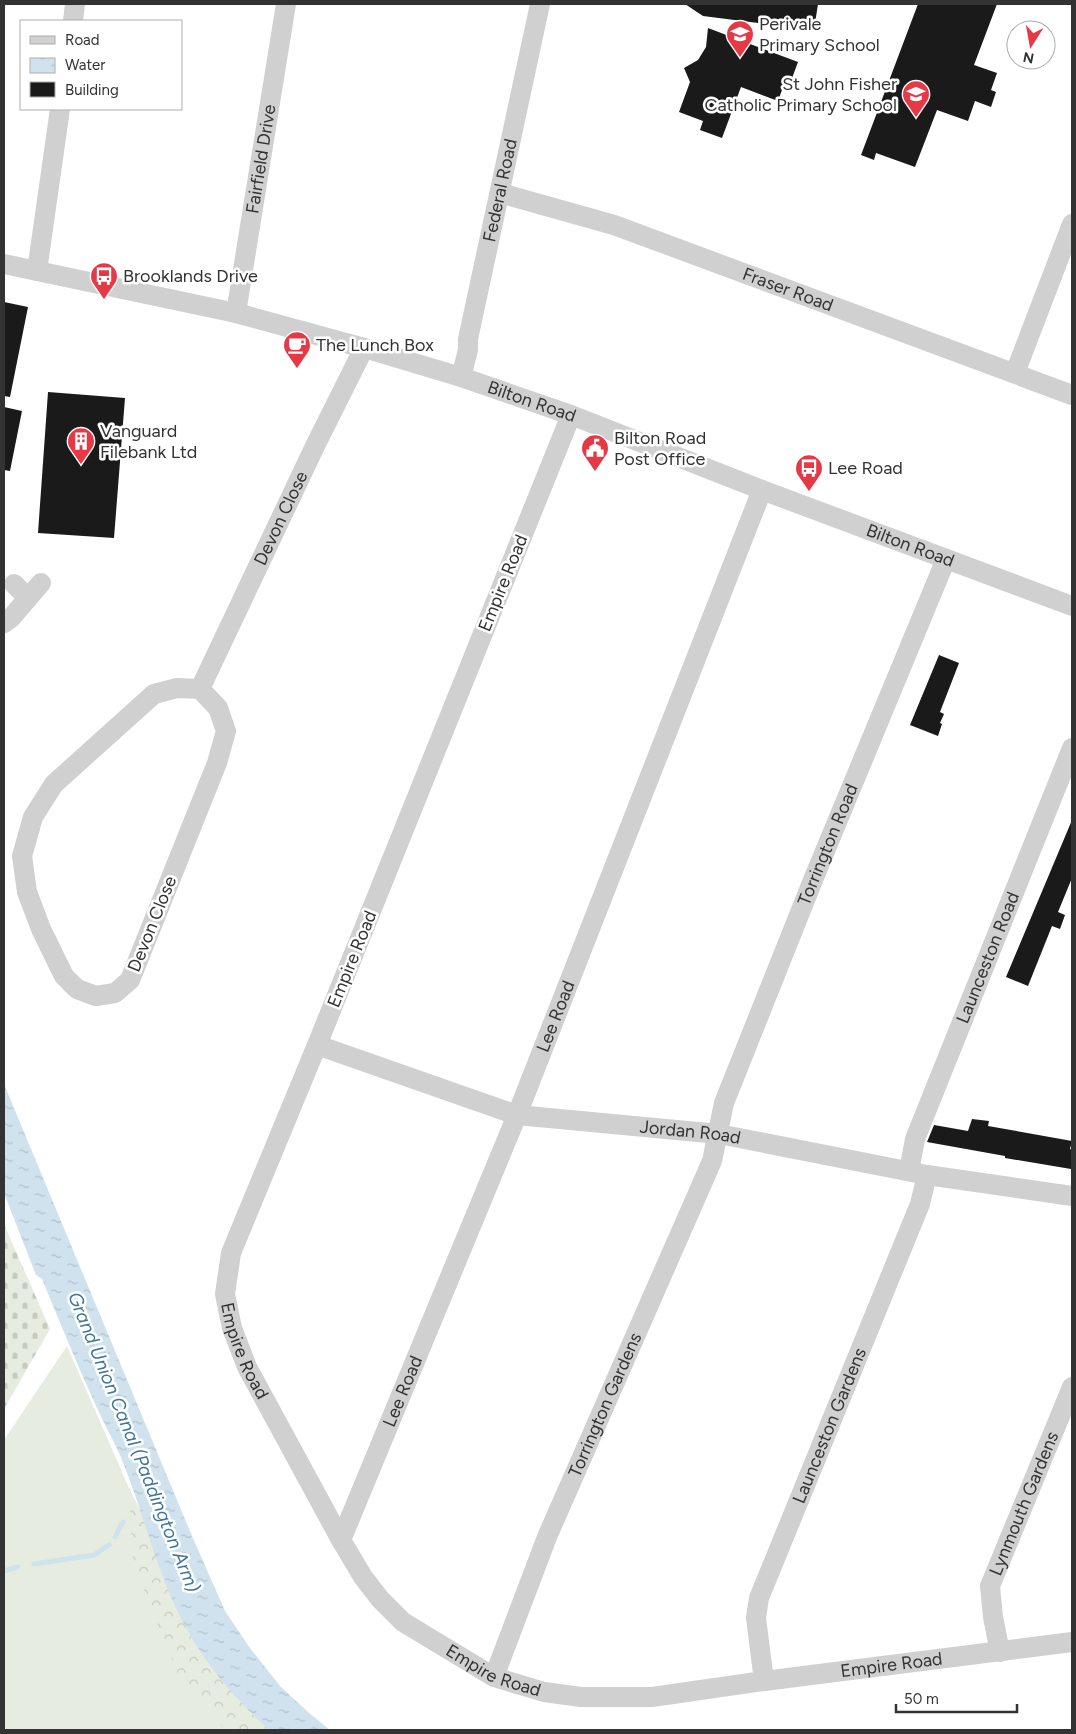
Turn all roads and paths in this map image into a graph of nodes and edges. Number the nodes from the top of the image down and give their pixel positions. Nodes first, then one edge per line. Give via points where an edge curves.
1 (75, 4) edge
2 (286, 4) edge
3 (540, 4) edge
4 (73, 20) edge
5 (60, 110) edge
6 (500, 193) junction
7 (1072, 224) edge
8 (4, 264) edge
9 (38, 272) junction
10 (236, 313) junction
11 (364, 348) junction
12 (1015, 373) junction
13 (461, 377) junction
14 (1072, 395) edge
15 (571, 414) junction
16 (762, 490) junction
17 (946, 559) junction
18 (41, 583) dead end
19 (1072, 606) edge
20 (4, 624) edge
21 (200, 689) junction
22 (1072, 748) edge
23 (317, 1045) junction
24 (517, 1115) junction
25 (719, 1134) junction
26 (918, 1173) junction
27 (1072, 1196) edge
28 (1072, 1387) edge
29 (342, 1540) junction
30 (1072, 1642) edge
31 (1000, 1652) junction
32 (494, 1677) junction
33 (764, 1681) junction

1 - 4 street
2 - 10 street, Fairfield Drive
3 - 6 street, Federal Road
5 - 9 street
6 - 12 street, Fraser Road via 614,225
6 - 13 street, Federal Road
7 - 12 street
8 - 9 street, Bilton Road
9 - 10 street, Bilton Road
10 - 11 street, Bilton Road
11 - 13 street, Bilton Road
11 - 21 street, Devon Close
12 - 14 street, Fraser Road
13 - 15 street, Bilton Road
15 - 16 street, Bilton Road
15 - 23 street, Empire Road
16 - 17 street, Bilton Road
16 - 24 street, Lee Road
17 - 19 street, Bilton Road
17 - 25 street, Torrington Road via 731,1086
18 - 20 street via 21,591 11,618
21 - 21 street, Devon Close via 218,708 226,731 217,764 130,980 115,993 96,996 77,989 64,976 27,892 22,856 33,817 54,784 154,694 177,688
22 - 26 street, Launceston Road via 915,1139
23 - 24 street, Jordan Road
23 - 29 street, Empire Road via 231,1253 225,1294 232,1328 247,1367
24 - 25 street, Jordan Road
24 - 29 street, Lee Road
25 - 26 street, Jordan Road
25 - 32 street, Torrington Gardens via 712,1161 547,1537
26 - 27 street, Jordan Road
26 - 33 street, Launceston Gardens via 920,1204 759,1598 756,1618
28 - 31 street, Lynmouth Gardens via 990,1586
29 - 32 street, Empire Road via 380,1600 403,1622
30 - 31 street, Empire Road
31 - 33 street, Empire Road
32 - 33 street, Empire Road via 544,1692 618,1698 652,1697

